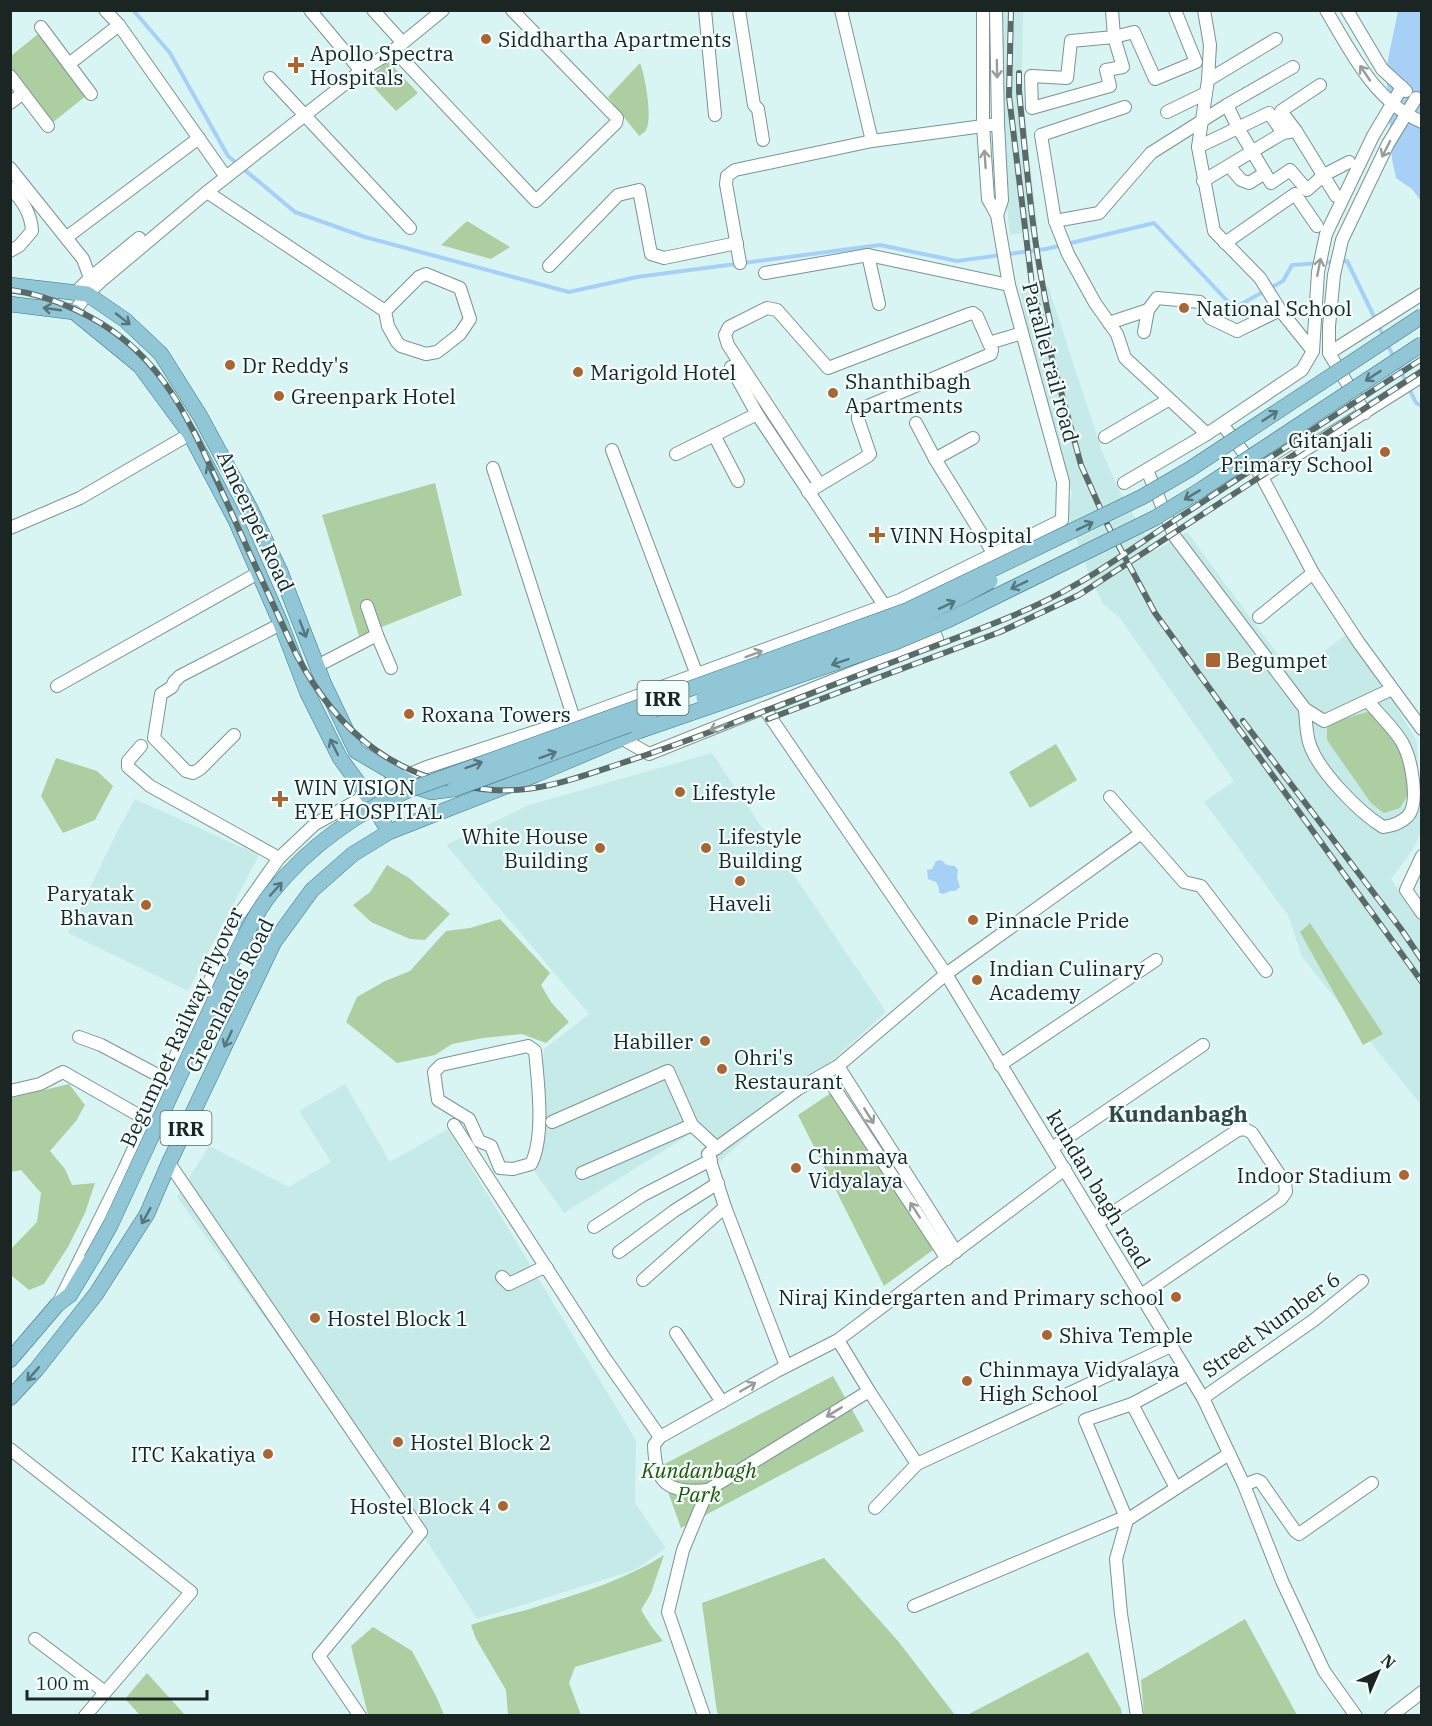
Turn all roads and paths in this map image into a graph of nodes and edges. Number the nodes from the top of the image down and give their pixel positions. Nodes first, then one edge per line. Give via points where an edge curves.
1 (105, 10) edge
2 (310, 10) edge
3 (373, 10) edge
4 (443, 10) edge
5 (512, 10) edge
6 (705, 10) edge
7 (740, 10) edge
8 (841, 10) edge
9 (983, 10) edge
10 (996, 10) edge
11 (1112, 10) edge
12 (1175, 10) edge
13 (1204, 10) edge
14 (1326, 10) edge
15 (1347, 10) edge
16 (119, 25) junction
17 (41, 27) dead end
18 (1114, 37) junction
19 (1276, 39) dead end
20 (398, 46) junction
21 (69, 64) junction
22 (1293, 67) dead end
23 (361, 71) junction
24 (10, 76) edge
25 (270, 78) dead end
26 (1320, 85) dead end
27 (1207, 87) junction
28 (1402, 87) junction
29 (23, 93) junction
30 (91, 94) dead end
31 (1419, 100) edge
32 (1392, 102) junction
33 (10, 103) edge
34 (1227, 105) junction
35 (1125, 107) dead end
36 (1167, 112) dead end
37 (1406, 114) junction
38 (715, 115) dead end
39 (305, 116) junction
40 (1422, 122) edge
41 (1202, 123) junction
42 (998, 124) junction
43 (48, 126) dead end
44 (983, 126) junction
45 (1238, 128) junction
46 (1296, 131) junction
47 (1283, 133) junction
48 (199, 138) junction
49 (763, 140) dead end
50 (872, 141) junction
51 (1198, 147) junction
52 (1252, 152) junction
53 (1349, 162) dead end
54 (1229, 166) junction
55 (10, 168) edge
56 (1265, 173) junction
57 (224, 174) junction
58 (1324, 175) junction
59 (1203, 181) junction
60 (10, 188) edge
61 (207, 192) junction
62 (1336, 196) dead end
63 (997, 214) junction
64 (1055, 221) junction
65 (1317, 226) dead end
66 (410, 228) dead end
67 (67, 237) junction
68 (737, 243) junction
69 (1225, 243) junction
70 (10, 251) edge
71 (868, 255) junction
72 (740, 263) dead end
73 (549, 266) dead end
74 (765, 273) dead end
75 (90, 278) junction
76 (10, 285) edge
77 (1009, 285) junction
78 (82, 293) junction
79 (1422, 294) edge
80 (10, 304) edge
81 (879, 304) dead end
82 (1148, 310) junction
83 (1280, 310) junction
84 (385, 311) junction
85 (74, 312) junction
86 (1422, 316) edge
87 (1109, 323) junction
88 (1144, 332) dead end
89 (1022, 333) junction
90 (989, 343) junction
91 (1422, 344) edge
92 (1313, 351) junction
93 (1329, 353) junction
94 (732, 368) dead end
95 (1418, 378) edge
96 (1168, 400) junction
97 (1365, 413) junction
98 (757, 414) junction
99 (916, 423) dead end
100 (1222, 424) junction
101 (190, 434) junction
102 (1207, 434) junction
103 (714, 435) junction
104 (1105, 437) dead end
105 (973, 438) dead end
106 (791, 440) junction
107 (612, 450) dead end
108 (782, 453) junction
109 (676, 454) dead end
110 (935, 459) junction
111 (493, 468) dead end
112 (1148, 470) junction
113 (1262, 477) junction
114 (738, 480) dead end
115 (1124, 483) dead end
116 (820, 485) junction
117 (808, 492) junction
118 (1062, 520) joint
119 (10, 528) edge
120 (1051, 543) junction
121 (994, 554) junction
122 (258, 573) junction
123 (1313, 573) junction
124 (916, 593) junction
125 (366, 606) dead end
126 (886, 606) junction
127 (1259, 617) dead end
128 (281, 624) junction
129 (377, 634) junction
130 (907, 652) junction
131 (317, 666) junction
132 (391, 668) dead end
133 (697, 675) junction
134 (57, 686) dead end
135 (1392, 689) junction
136 (1368, 701) junction
137 (764, 708) junction
138 (1305, 709) junction
139 (574, 719) junction
140 (1421, 728) edge
141 (234, 735) dead end
142 (621, 738) junction
143 (141, 746) dead end
144 (401, 777) junction
145 (367, 795) junction
146 (1110, 797) dead end
147 (389, 832) junction
148 (1140, 834) junction
149 (1422, 856) edge
150 (279, 858) junction
151 (1422, 913) edge
152 (237, 921) junction
153 (274, 942) junction
154 (1156, 960) dead end
155 (1266, 971) dead end
156 (946, 974) junction
157 (79, 1037) dead end
158 (1203, 1045) dead end
159 (1000, 1065) junction
160 (838, 1066) junction
161 (825, 1074) junction
162 (165, 1079) junction
163 (10, 1091) edge
164 (469, 1119) junction
165 (147, 1120) junction
166 (552, 1122) dead end
167 (692, 1125) junction
168 (882, 1136) junction
169 (871, 1144) junction
170 (717, 1148) junction
171 (1052, 1148) junction
172 (711, 1160) junction
173 (169, 1164) junction
174 (895, 1168) junction
175 (1065, 1169) junction
176 (582, 1173) dead end
177 (718, 1183) junction
178 (725, 1207) junction
179 (1097, 1223) junction
180 (594, 1227) dead end
181 (620, 1252) dead end
182 (952, 1256) junction
183 (547, 1268) junction
184 (502, 1277) dead end
185 (643, 1280) dead end
186 (1362, 1281) dead end
187 (1141, 1295) junction
188 (57, 1305) junction
189 (676, 1332) dead end
190 (838, 1340) junction
191 (1171, 1346) junction
192 (10, 1360) edge
193 (786, 1366) junction
194 (1188, 1374) junction
195 (869, 1391) junction
196 (10, 1398) edge
197 (1203, 1398) junction
198 (722, 1402) junction
199 (1132, 1404) junction
200 (660, 1437) junction
201 (10, 1449) edge
202 (1229, 1454) junction
203 (917, 1464) junction
204 (1372, 1482) dead end
205 (1244, 1485) junction
206 (1176, 1488) junction
207 (708, 1490) junction
208 (875, 1508) dead end
209 (1126, 1518) junction
210 (914, 1605) dead end
211 (34, 1639) dead end
212 (105, 1692) junction
213 (1422, 1692) edge
214 (85, 1716) edge
215 (360, 1716) edge
216 (704, 1716) edge
217 (1137, 1716) edge
218 (1356, 1716) edge
219 (1391, 1716) edge

1 - 16 street
2 - 23 street
3 - 20 street
4 - 20 street
5 - 20 street via 617,118 536,201
6 - 38 street
7 - 49 street
8 - 50 street
9 - 44 street, Parallel rail road
10 -> 42 street, Parallel rail road
11 - 18 street
12 - 18 street via 1196,62 1155,79 1134,32
13 - 27 street via 1210,45
32 -> 14 street via 1368,80
15 - 28 street via 1382,69
16 - 21 street
16 - 48 street
17 - 21 street
18 - 18 street via 1123,67 1106,70 1110,86 1032,108 1030,76 1067,78 1071,41
19 - 27 street
20 - 23 street
21 - 30 street
22 - 34 street
23 - 39 street
24 - 29 street
25 - 39 street
26 - 46 street via 1281,111
27 - 36 street
27 - 41 street
28 - 31 street
28 - 32 street
29 - 33 street
29 - 43 street
31 - 37 street
32 - 37 street
92 -> 32 street via 1318,272 1326,234
34 - 41 street
34 - 45 street
35 - 64 street via 1041,135
37 - 40 street
37 -> 93 street via 1342,240 1334,275
39 - 57 street
39 - 66 street
41 - 51 street
41 - 64 street via 1151,153 1099,213
42 - 44 street
42 - 63 street, Parallel rail road via 1002,200
44 - 50 street
63 -> 44 street, Parallel rail road via 988,199
45 - 47 street via 1269,113
45 - 51 street
45 - 52 street
46 - 47 street
46 - 58 street
47 - 52 street
48 - 57 street
48 - 67 street
50 - 68 street via 735,170 727,176
51 - 59 street
52 - 54 street
52 - 56 street
53 - 58 street
54 - 56 street via 1249,183
54 - 59 street
55 - 67 street
56 - 58 street via 1271,183 1290,170 1307,190
57 - 61 street
57 - 75 street
58 - 62 street
59 - 69 street via 1214,231
60 - 70 street via 31,218 32,231
61 - 78 street
61 - 84 street
63 - 77 street, Parallel rail road
64 - 87 street via 1068,254
65 - 69 street via 1295,194
67 - 75 street via 83,259
68 - 72 street
68 - 73 street via 655,257 651,254 639,190 618,195
69 - 83 street via 1260,278
71 - 74 street
71 - 77 street
71 - 81 street
75 - 78 street
76 - 78 main road, Ameerpet Road
77 - 89 street, Parallel rail road
78 - 85 street
78 -> 131 main road, Ameerpet Road via 125,320 161,354 227,462 280,571
79 - 93 street
85 -> 80 main road
82 - 83 street via 1157,298 1200,302 1210,318 1237,332
82 - 87 street
82 - 88 street
83 - 92 street
84 - 84 street via 426,274 460,288 470,319 460,334 437,352 426,354 397,342
85 - 101 main road, Ameerpet Road via 140,366
120 -> 86 main road, Begumpet Railway Flyover / IRR, bridge via 1190,469
87 - 96 street via 1125,358
89 - 90 street
89 - 118 street, Parallel rail road via 1063,482
90 - 106 street via 973,313 828,368 777,310 767,308 729,327 725,335
90 - 116 street via 992,350 987,357 861,408 858,419 870,454
91 -> 142 main road, Greenlands Road / IRR, bridge via 1155,518 948,620 893,644
92 - 100 street via 1302,370
93 - 97 street
94 - 98 street
95 - 97 street
96 - 102 street
96 - 104 street
97 - 113 street
98 - 103 street
98 - 108 street
99 - 110 street
100 - 102 street
100 - 113 street
101 - 119 street via 81,498
122 -> 101 main road, Ameerpet Road
102 - 112 street
103 - 109 street
103 - 114 street
105 - 110 street
106 - 108 street
106 - 116 street
107 - 133 street
108 - 117 street
110 - 121 street
111 - 139 street
112 - 115 street
112 - 138 street via 1175,537
113 - 123 street
116 - 117 street
117 - 126 street
118 - 121 street, Greenlands Road
144 -> 120 main road, IRR, bridge via 431,792 454,789 914,620 956,601
188 -> 120 main road, Begumpet Railway Flyover / IRR, bridge via 70,1295 111,1224 252,922 273,891 333,833 386,799 908,610
121 - 124 street, Greenlands Road
122 - 128 main road, Ameerpet Road
122 - 134 street
123 - 127 street
123 - 135 street
124 - 126 street, Greenlands Road
124 - 130 street via 937,639
125 - 129 street
126 - 130 street
133 -> 126 street, Greenlands Road
128 - 141 street via 180,676 161,694 154,738 186,771 200,769
145 -> 128 main road, Ameerpet Road via 340,758 307,692
129 - 131 street
129 - 132 street
130 - 137 street
131 - 144 main road, Ameerpet Road via 356,751
133 - 139 street, Greenlands Road
135 - 136 street
135 - 140 street
136 - 138 street via 1324,721
136 - 138 street via 1403,744 1412,770 1409,815 1395,825 1383,827 1368,818 1326,774 1309,742
137 -> 142 street via 649,754
137 - 156 street, kundan bagh road
139 - 144 street, Greenlands Road
142 - 147 main road, Greenlands Road / IRR
143 - 150 street via 128,766 150,786
144 - 145 street, Greenlands Road
145 - 147 main road, Ameerpet Road
145 - 150 street, Greenlands Road / IRR via 315,824
146 - 148 street
147 - 153 main road, Greenlands Road / IRR via 353,854 312,890
148 - 155 street via 1184,882 1201,886
148 - 156 street
149 - 151 street via 1406,890
150 - 152 street, Greenlands Road / IRR
152 - 153 main road
152 - 162 street, Greenlands Road / IRR
153 -> 173 main road, Greenlands Road / IRR
154 - 159 street
156 - 159 street, kundan bagh road
156 - 160 street
157 - 162 street
158 - 171 street
159 - 171 street, kundan bagh road
160 - 161 street
160 -> 168 street
161 - 169 street
161 - 170 street
162 - 165 street, Greenlands Road / IRR
163 - 165 street via 40,1084 63,1072
164 - 164 street via 479,1141 490,1146 500,1168 531,1164 540,1108 535,1051 528,1046 436,1068 438,1100
164 - 183 street via 455,1127
165 - 188 street, Greenlands Road / IRR
166 - 167 street via 668,1071
167 - 170 street
167 - 176 street
168 - 169 street
168 - 174 street
169 - 174 street
170 - 172 street via 708,1154
171 - 175 street, kundan bagh road
172 - 177 street
172 - 180 street via 643,1195
173 -> 196 main road, Greenlands Road / IRR via 147,1214 96,1294
173 - 215 street via 421,1532 318,1656
174 - 182 street
175 - 179 street, kundan bagh road
175 - 182 street
177 - 178 street
177 - 181 street
178 - 185 street
178 - 193 street
179 - 187 street, kundan bagh road
179 - 187 street via 1238,1130 1252,1133 1285,1183 1286,1192 1281,1198
182 - 190 street
183 - 184 street via 509,1284
183 - 200 street
186 - 197 street, Street Number 6
187 - 191 street, kundan bagh road
188 - 192 main road, Greenlands Road / IRR
189 - 198 street
190 - 193 street
190 - 195 street
191 - 194 street, kundan bagh road
191 - 203 street
198 -> 193 street
194 - 197 street, kundan bagh road
194 - 199 street
195 - 203 street
195 -> 207 street
197 - 202 street, kundan bagh road
198 - 200 street
199 - 206 street
199 - 209 street via 1085,1420
200 - 207 street via 654,1445 656,1472 669,1486 687,1492
201 - 212 street via 191,1592
202 - 205 street, kundan bagh road
202 - 206 street
203 - 208 street
204 - 205 street via 1299,1534 1261,1482
205 - 218 street, kundan bagh road via 1282,1581 1324,1671
206 - 209 street
207 - 216 street via 683,1550 668,1612
209 - 210 street
209 - 217 street via 1116,1559
211 - 212 street
212 - 214 street
213 - 219 street

